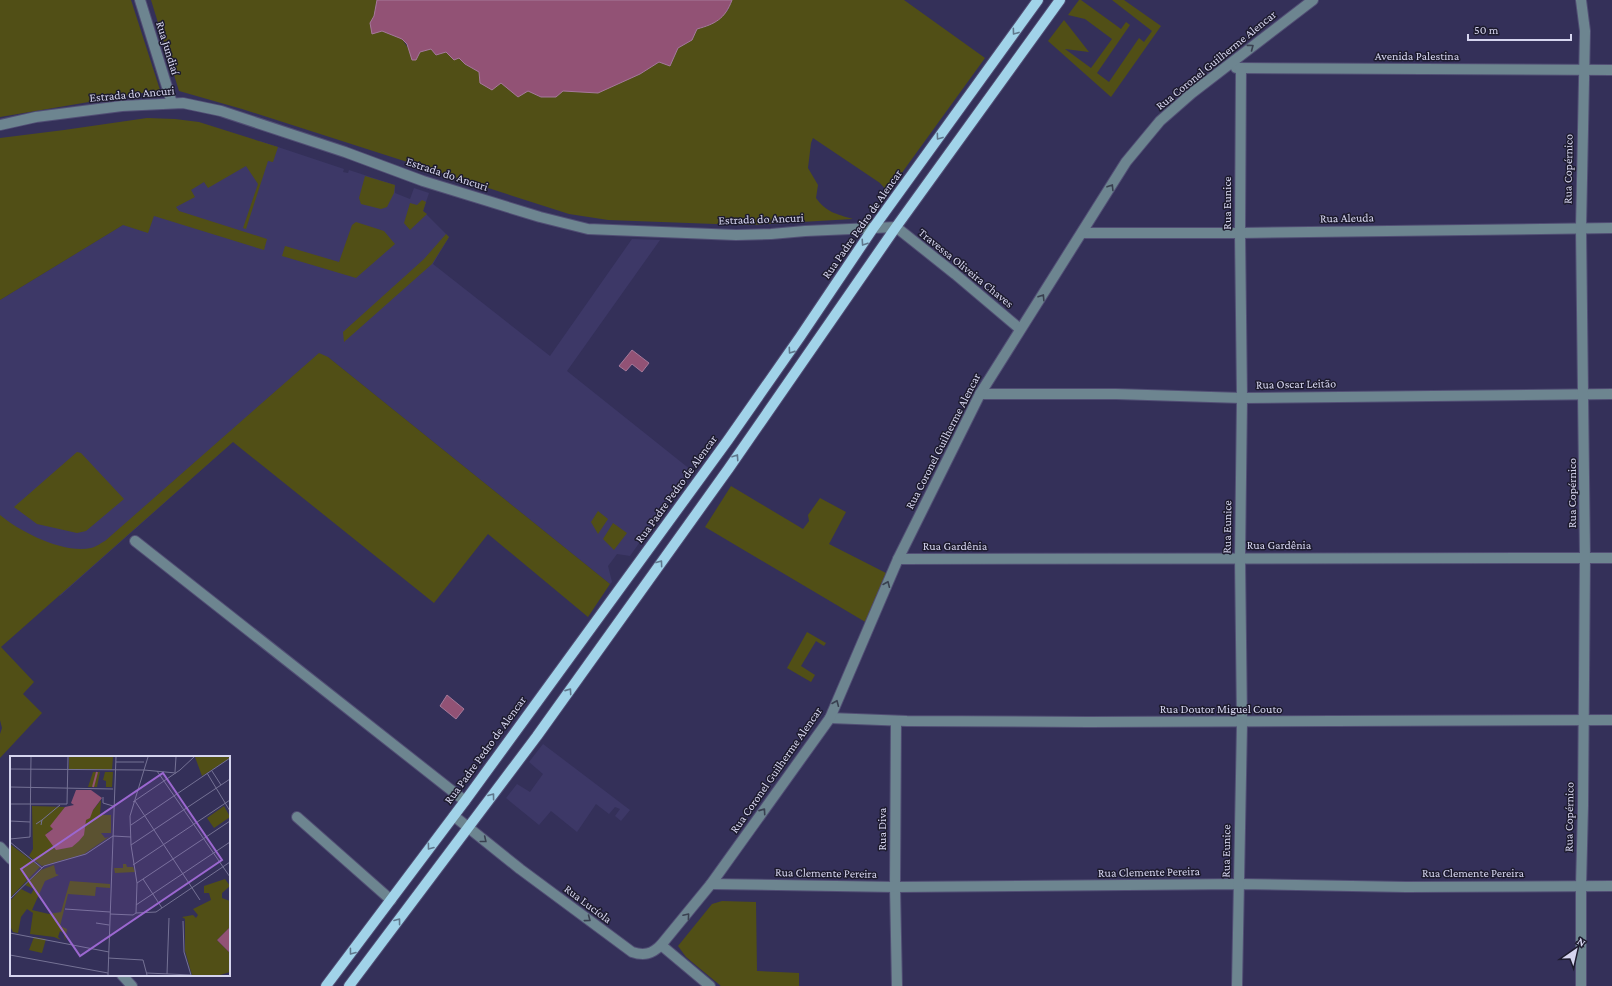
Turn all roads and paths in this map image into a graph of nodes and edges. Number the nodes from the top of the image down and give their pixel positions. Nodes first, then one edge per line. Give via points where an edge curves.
1 (140, 0) edge
2 (1038, 0) edge
3 (1060, 0) edge
4 (1313, 0) edge
5 (1581, 0) edge
6 (1241, 68) junction
7 (1222, 69) junction
8 (1583, 70) junction
9 (1612, 70) edge
10 (172, 103) junction
11 (0, 125) edge
12 (874, 227) junction
13 (896, 228) junction
14 (1580, 228) junction
15 (1612, 228) edge
16 (1083, 233) junction
17 (1240, 233) junction
18 (1020, 329) junction
19 (980, 394) junction
20 (1584, 394) junction
21 (1612, 394) edge
22 (1242, 398) junction
23 (135, 541) dead end
24 (1240, 558) junction
25 (1585, 558) junction
26 (1612, 558) edge
27 (898, 559) junction
28 (637, 565) junction
29 (651, 576) junction
30 (830, 718) junction
31 (1583, 720) junction
32 (1612, 720) edge
33 (896, 721) junction
34 (1242, 723) junction
35 (465, 801) junction
36 (454, 816) junction
37 (298, 817) dead end
38 (468, 828) junction
39 (0, 847) edge
40 (10, 858) edge
41 (711, 884) junction
42 (1238, 884) junction
43 (1581, 886) junction
44 (1612, 886) edge
45 (895, 887) junction
46 (391, 900) junction
47 (661, 946) junction
48 (123, 976) edge
49 (132, 986) edge
50 (326, 986) edge
51 (349, 986) edge
52 (710, 986) edge
53 (896, 986) edge
54 (1237, 986) edge
55 (1581, 986) edge

1 - 10 street, Rua Jundiaí
2 -> 12 main road, Rua Padre Pedro de Alencar
3 - 13 main road
7 -> 4 street, Rua Coronel Guilherme Alencar
5 - 8 street, Rua Copérnico via 1585,31
6 - 7 street, Avenida Palestina
6 - 8 street, Avenida Palestina
6 - 17 street, Rua Eunice
16 -> 7 street, Rua Coronel Guilherme Alencar via 1126,162 1160,121
8 - 9 street, Avenida Palestina
8 - 14 street, Rua Copérnico
10 - 11 street, Estrada do Ancuri via 122,106 36,117
10 - 12 street, Estrada do Ancuri via 196,104 221,111 424,181 588,229 757,234
12 - 13 street, Estrada do Ancuri
12 -> 28 main road, Rua Padre Pedro de Alencar via 746,415
13 - 18 street, Travessa Oliveira Chaves
29 -> 13 main road
14 - 15 street, Rua Aleuda
14 - 17 street, Rua Aleuda
14 - 20 street, Rua Copérnico
16 - 17 street, Rua Aleuda
18 -> 16 street, Rua Coronel Guilherme Alencar
17 - 22 street, Rua Eunice
18 - 19 street, Rua Coronel Guilherme Alencar
19 - 22 street, Rua Oscar Leitão via 1116,394
19 - 27 street, Rua Coronel Guilherme Alencar
20 - 21 street, Rua Oscar Leitão
20 - 22 street, Rua Oscar Leitão
20 - 25 street, Rua Copérnico
22 - 24 street, Rua Eunice
23 - 35 street
24 - 25 street, Rua Gardênia
24 - 27 street, Rua Gardênia
24 - 34 street, Rua Eunice
25 - 26 street, Rua Gardênia
25 - 31 street, Rua Copérnico
30 -> 27 street, Rua Coronel Guilherme Alencar
28 - 29 main road
28 - 35 main road, Rua Padre Pedro de Alencar
38 -> 29 main road
30 - 33 street, Rua Doutor Miguel Couto
41 -> 30 street, Rua Coronel Guilherme Alencar
31 - 32 street, Rua Doutor Miguel Couto
31 - 34 street, Rua Doutor Miguel Couto
31 - 43 street, Rua Copérnico
33 - 34 street, Rua Doutor Miguel Couto
33 - 45 street, Rua Diva
34 - 42 street, Rua Eunice
35 - 36 main road, Rua Padre Pedro de Alencar
36 - 38 street, Rua Lucíola
36 -> 46 main road, Rua Padre Pedro de Alencar
37 - 46 street
38 -> 47 street, Rua Lucíola via 632,952 655,952
51 -> 38 main road
39 - 40 street
41 - 45 street, Rua Clemente Pereira
47 -> 41 street, Rua Coronel Guilherme Alencar
42 - 43 street, Rua Clemente Pereira via 1406,887
42 - 45 street, Rua Clemente Pereira
42 - 54 street, Rua Eunice
43 - 44 street, Rua Clemente Pereira
43 - 55 street, Rua Copérnico
45 - 53 street, Rua Diva
46 -> 50 main road, Rua Padre Pedro de Alencar
47 - 52 street
48 - 49 street

